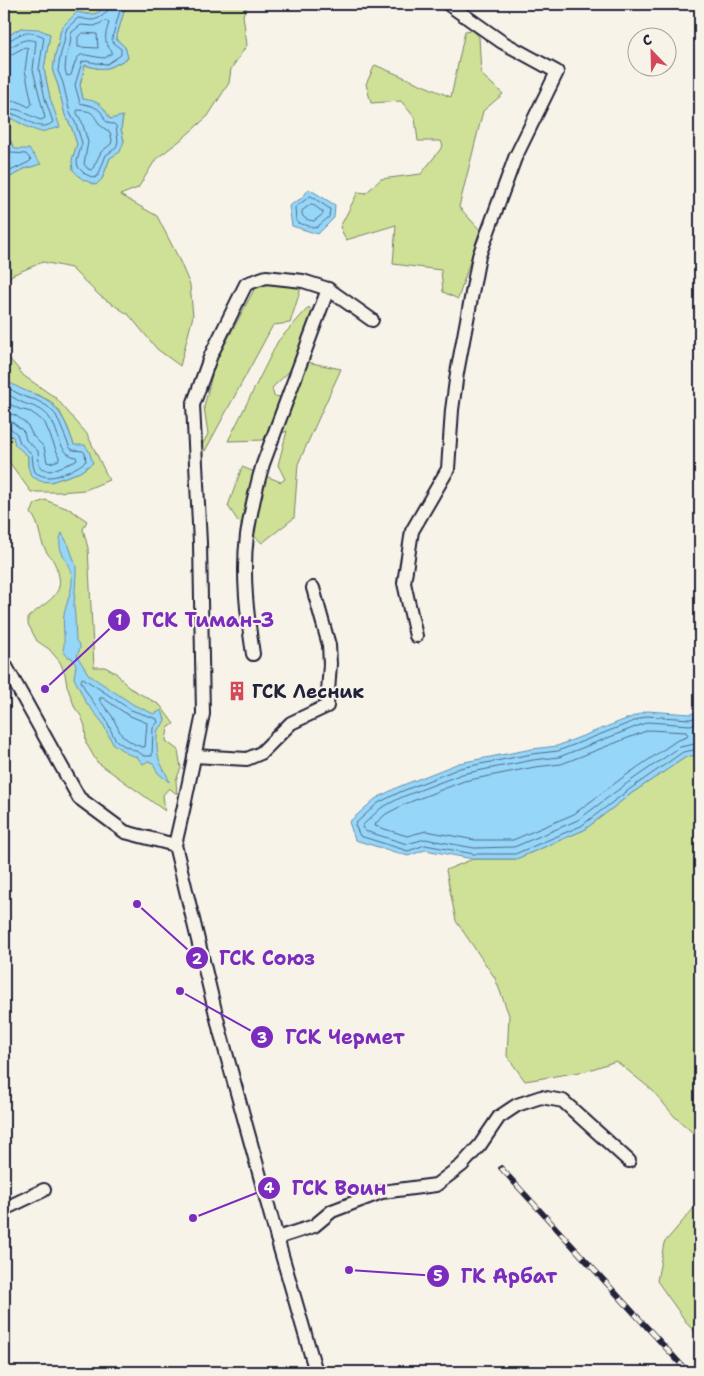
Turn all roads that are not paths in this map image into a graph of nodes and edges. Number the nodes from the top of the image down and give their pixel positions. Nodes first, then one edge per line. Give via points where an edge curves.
1 (448, 4) edge
2 (328, 288) junction
3 (372, 320) dead end
4 (313, 588) dead end
5 (416, 636) dead end
6 (252, 654) dead end
7 (4, 663) edge
8 (194, 756) junction
9 (175, 845) junction
10 (629, 1161) dead end
11 (44, 1190) dead end
12 (4, 1209) edge
13 (277, 1238) junction
14 (316, 1372) edge

1 - 5 street via 502,42 557,72 515,158 479,256 457,373 448,469 412,531 404,583
2 - 3 street
2 - 6 street via 257,485 245,562
2 - 8 street via 303,281 266,277 246,284 211,355 193,405 200,543 203,714
4 - 8 street via 329,645 327,706 291,723 261,753 247,759
7 - 9 street via 79,798 124,832
8 - 9 street
9 - 13 street via 220,1031
10 - 13 street via 563,1101 541,1097 516,1105 499,1117 462,1165 436,1185 382,1192 332,1211 314,1226
11 - 12 street
13 - 14 street

